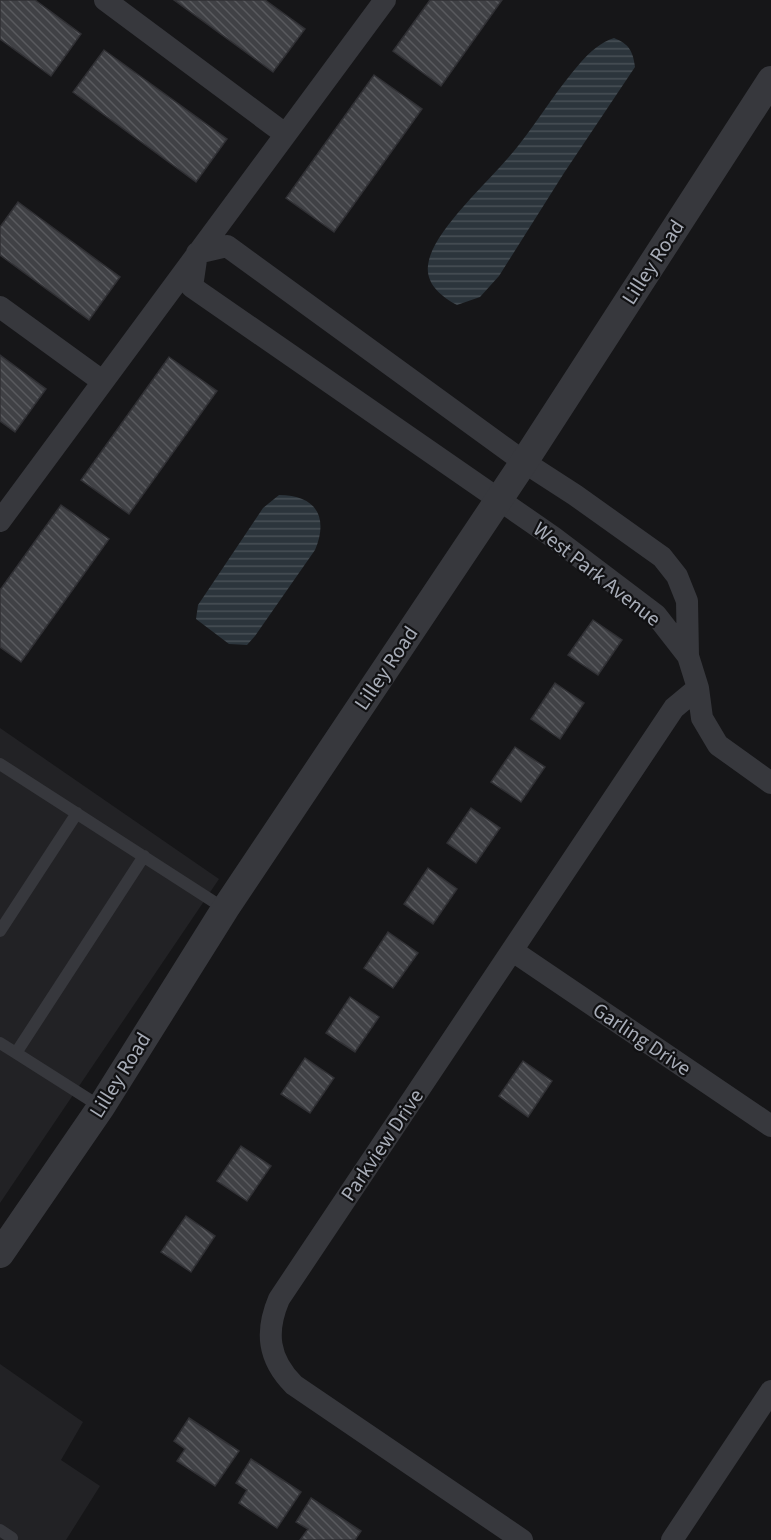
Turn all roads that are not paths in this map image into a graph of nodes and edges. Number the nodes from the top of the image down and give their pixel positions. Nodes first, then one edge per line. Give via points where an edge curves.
1 (105, 0) edge
2 (386, 0) edge
3 (771, 80) edge
4 (285, 134) junction
5 (197, 253) junction
6 (0, 308) edge
7 (102, 381) junction
8 (524, 462) junction
9 (498, 501) junction
10 (0, 520) edge
11 (688, 656) junction
12 (698, 688) junction
13 (0, 764) edge
14 (771, 783) edge
15 (77, 813) junction
16 (144, 856) junction
17 (225, 909) junction
18 (0, 931) edge
19 (513, 951) junction
20 (0, 1043) edge
21 (16, 1053) junction
22 (101, 1107) junction
23 (771, 1126) edge
24 (0, 1254) edge
25 (771, 1390) edge
26 (0, 1530) edge
27 (12, 1538) dead end
28 (522, 1540) edge
29 (672, 1540) edge

1 - 4 street
2 - 4 street
3 - 8 street, Lilley Road
4 - 5 street
5 - 7 street
5 - 8 street via 227,246
5 - 9 street, West Park Avenue via 192,287
6 - 7 street
7 - 10 street
8 - 9 street, Lilley Road
8 - 11 street via 662,557 687,601
9 - 11 street, West Park Avenue via 656,615
9 - 17 street, Lilley Road
11 - 12 street
12 - 14 street via 702,718 718,745
12 - 19 street, Parkview Drive via 674,708
13 - 15 lane
15 - 16 lane
15 - 18 lane
16 - 17 lane
16 - 21 lane
17 - 22 street, Lilley Road
19 - 23 street, Garling Drive
19 - 28 street, Parkview Drive via 279,1299 271,1317 269,1339 277,1365 294,1385
20 - 21 lane
21 - 22 lane
22 - 24 street, Lilley Road
25 - 29 street
26 - 27 lane

